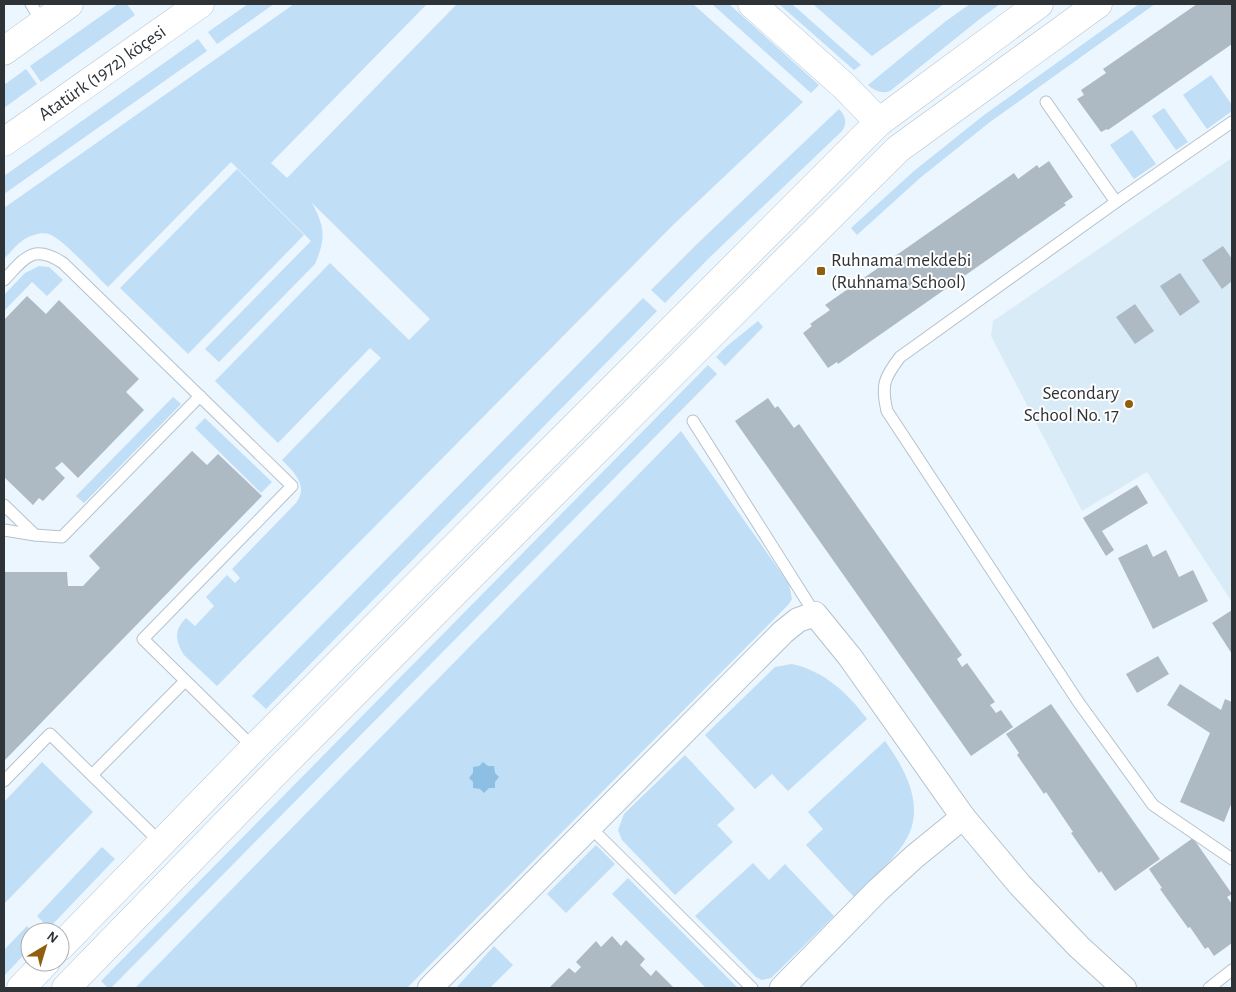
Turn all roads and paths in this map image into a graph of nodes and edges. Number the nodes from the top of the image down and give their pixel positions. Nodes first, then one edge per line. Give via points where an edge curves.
1 (69, 4) edge
2 (200, 4) edge
3 (752, 4) edge
4 (1039, 4) edge
5 (1098, 4) edge
6 (37, 13) edge
7 (4, 50) edge
8 (1046, 102) dead end
9 (879, 122) junction
10 (1232, 122) edge
11 (4, 142) edge
12 (1116, 202) junction
13 (4, 280) edge
14 (200, 396) junction
15 (693, 420) dead end
16 (4, 505) edge
17 (4, 530) edge
18 (34, 535) junction
19 (815, 614) junction
20 (185, 681) junction
21 (254, 748) junction
22 (92, 775) junction
23 (4, 781) edge
24 (963, 817) junction
25 (590, 827) junction
26 (161, 843) junction
27 (1232, 859) edge
28 (70, 937) edge
29 (1232, 970) edge
30 (36, 972) edge
31 (20, 988) edge
32 (66, 988) edge
33 (430, 988) edge
34 (752, 988) edge
35 (782, 988) edge
36 (1124, 988) edge
37 (1209, 988) edge

1 - 6 main road
2 - 11 main road, Atatürk (1972) köçesi
3 - 9 main road via 844,86
4 - 9 main road
5 - 32 main road via 898,149 298,750
6 - 7 main road
8 - 12 lane
9 - 21 main road
10 - 12 lane
12 - 27 lane via 900,356 888,373 883,393 892,420 1079,702 1154,805
13 - 14 lane via 20,263 40,252 63,262
14 - 18 lane via 62,537
14 - 20 lane via 292,486 143,639
15 - 19 lane
16 - 18 lane
17 - 18 lane
19 - 24 street via 850,657
19 - 25 street via 798,620 784,632
20 - 21 lane
20 - 22 lane
21 - 26 main road
22 - 23 lane via 50,734
22 - 26 lane
24 - 35 street via 914,857
24 - 36 street via 1020,884
25 - 33 street
25 - 34 lane
26 - 28 main road
29 - 37 lane
30 - 31 main road

